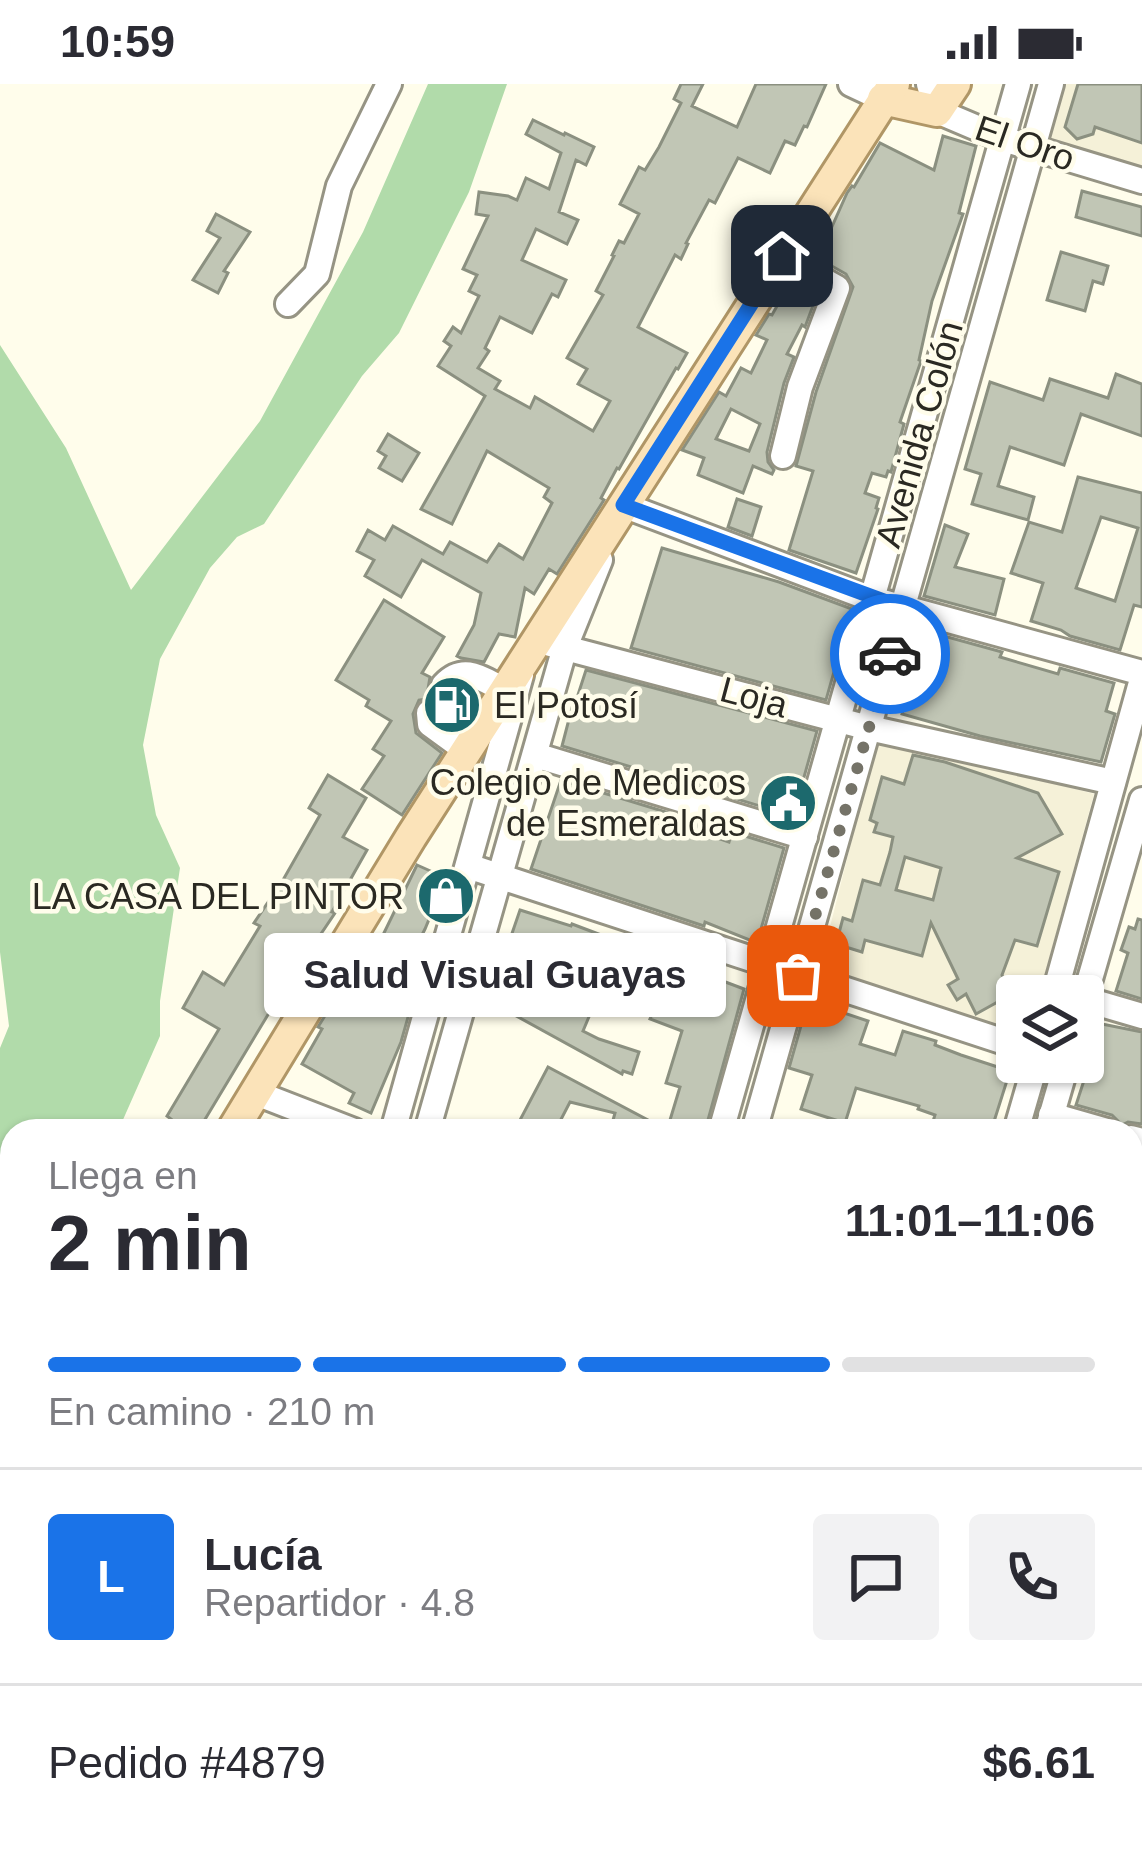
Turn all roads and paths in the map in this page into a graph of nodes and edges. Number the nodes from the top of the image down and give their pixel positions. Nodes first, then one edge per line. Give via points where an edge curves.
1 (388, 84) edge
2 (955, 84) edge
3 (1018, 84) edge
4 (1051, 84) edge
5 (868, 87) edge
6 (933, 98) edge
7 (1003, 139) junction
8 (1033, 148) junction
9 (1142, 181) edge
10 (782, 256) junction
11 (288, 304) dead end
12 (783, 455) dead end
13 (623, 505) junction
14 (872, 599) junction
15 (903, 608) junction
16 (542, 648) junction
17 (1142, 676) edge
18 (444, 685) dead end
19 (506, 691) junction
20 (429, 712) dead end
21 (838, 719) junction
22 (869, 728) junction
23 (467, 751) junction
24 (535, 754) junction
25 (1113, 782) junction
26 (1142, 800) edge
27 (805, 837) junction
28 (468, 866) junction
29 (502, 874) junction
30 (1131, 879) edge
31 (768, 966) junction
32 (1060, 975) edge
33 (1093, 975) edge
34 (798, 976) junction
35 (1104, 1006) edge
36 (1142, 1016) edge
37 (996, 1039) edge
38 (1030, 1083) edge
39 (1060, 1083) edge
40 (256, 1093) junction
41 (240, 1119) edge
42 (324, 1119) edge
43 (396, 1119) edge
44 (431, 1119) edge
45 (725, 1119) edge
46 (757, 1119) edge
47 (1019, 1119) edge
48 (1050, 1119) edge

1 - 11 street via 339,186 317,274
2 - 6 main road
3 - 7 street, Avenida Colón
4 - 8 street, Avenida Colón
5 - 6 main road
5 - 10 main road
6 - 7 street, El Oro
7 - 8 street, El Oro
7 - 14 street, Avenida Colón
8 - 9 street, El Oro
8 - 15 street, Avenida Colón
10 - 12 street via 837,288
10 - 13 main road
13 - 14 street
13 - 16 main road
14 - 15 street
14 - 21 street, Avenida Colón
15 - 17 street
15 - 22 street, Avenida Colón
16 - 19 main road
16 - 21 street, Loja
16 - 24 street
16 - 28 street
17 - 25 street
18 - 19 street via 461,673
19 - 23 main road
20 - 23 street via 430,724
21 - 22 street, Loja
21 - 27 street, Avenida Colón
22 - 25 street, Loja
22 - 34 street, Avenida Colón
23 - 40 main road
24 - 27 street
24 - 29 street
25 - 32 street
26 - 30 street
27 - 31 street, Avenida Colón
28 - 29 street
28 - 43 street
29 - 31 street
29 - 44 street
30 - 33 street
31 - 34 street
31 - 45 street, Avenida Colón
34 - 37 street
34 - 46 street, Avenida Colón
35 - 36 street
38 - 47 street
39 - 48 street
40 - 41 main road
40 - 42 street

